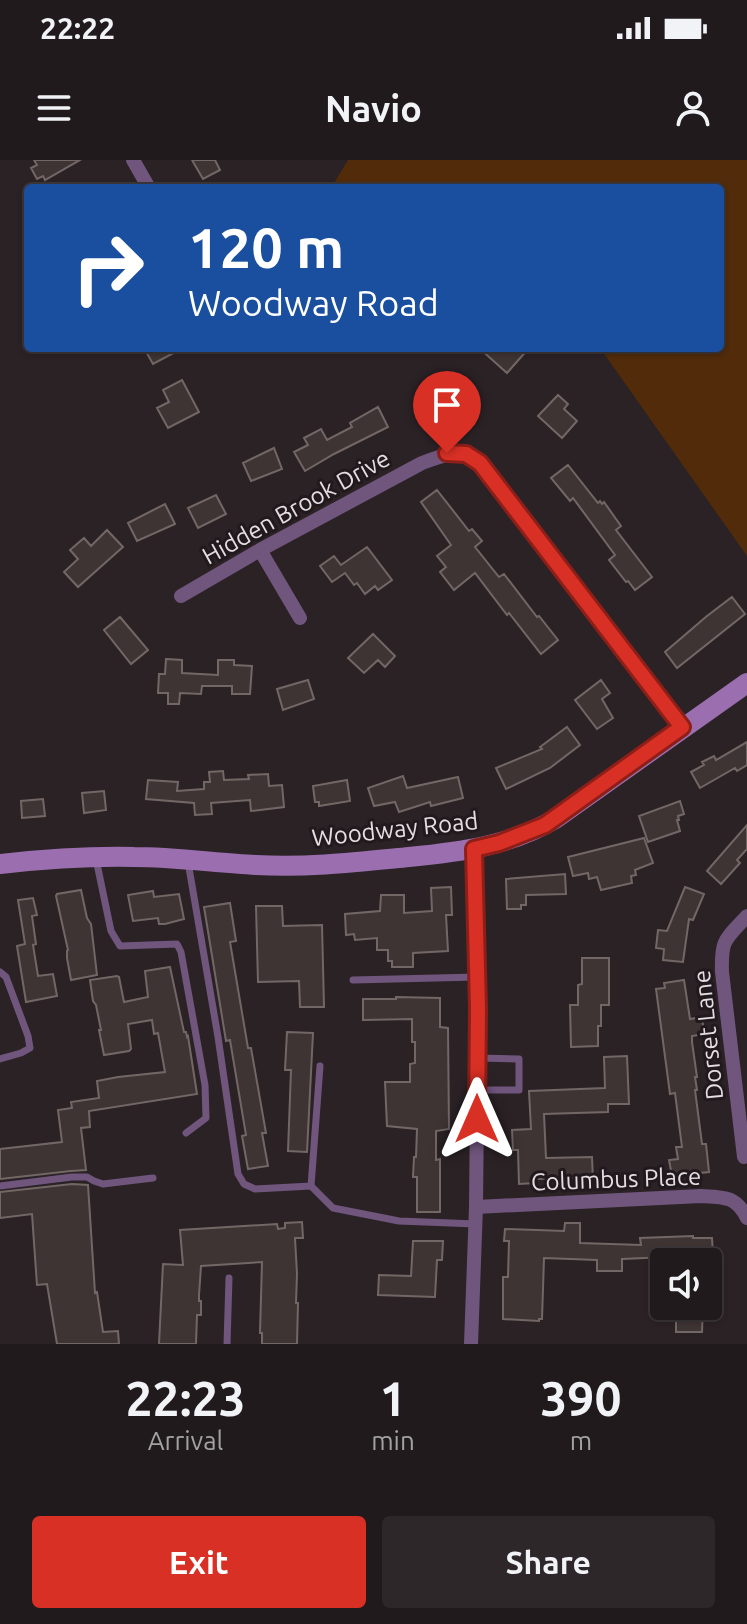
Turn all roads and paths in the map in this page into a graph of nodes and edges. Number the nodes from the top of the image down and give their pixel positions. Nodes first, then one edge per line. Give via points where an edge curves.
1 (133, 160) edge
2 (147, 184) edge
3 (260, 550) junction
4 (181, 596) dead end
5 (300, 618) dead end
6 (747, 683) edge
7 (682, 727) junction
8 (474, 849) junction
9 (96, 856) junction
10 (187, 860) junction
11 (0, 864) edge
12 (747, 916) edge
13 (0, 972) edge
14 (477, 977) junction
15 (353, 980) dead end
16 (477, 1058) junction
17 (0, 1059) edge
18 (320, 1066) dead end
19 (477, 1090) junction
20 (186, 1133) dead end
21 (744, 1157) dead end
22 (153, 1178) dead end
23 (0, 1186) edge
24 (311, 1186) junction
25 (476, 1207) junction
26 (747, 1218) edge
27 (476, 1224) junction
28 (229, 1278) dead end
29 (227, 1344) edge
30 (471, 1344) edge

1 - 2 street
3 - 4 street, Hidden Brook Drive
3 - 5 street
3 - 7 street, Hidden Brook Drive via 422,463 447,453 466,454 480,463
6 - 7 street, Woodway Road
7 - 8 street, Woodway Road via 545,825
8 - 10 street, Woodway Road via 311,866
8 - 14 street
9 - 10 street, Woodway Road
9 - 11 street, Woodway Road
9 - 20 lane via 111,931 120,946 177,944 181,952 206,1118
10 - 24 lane via 238,1174 255,1189
12 - 21 street, Dorset Lane via 721,951
13 - 17 lane via 30,1048
14 - 15 lane
14 - 16 street
16 - 19 street
16 - 19 lane via 519,1059 519,1090
18 - 24 lane
19 - 25 street
22 - 23 lane via 103,1184 72,1177
24 - 27 lane via 333,1208 399,1221
25 - 26 street, Columbus Place via 701,1196 732,1199
25 - 27 street
27 - 30 street
28 - 29 lane

